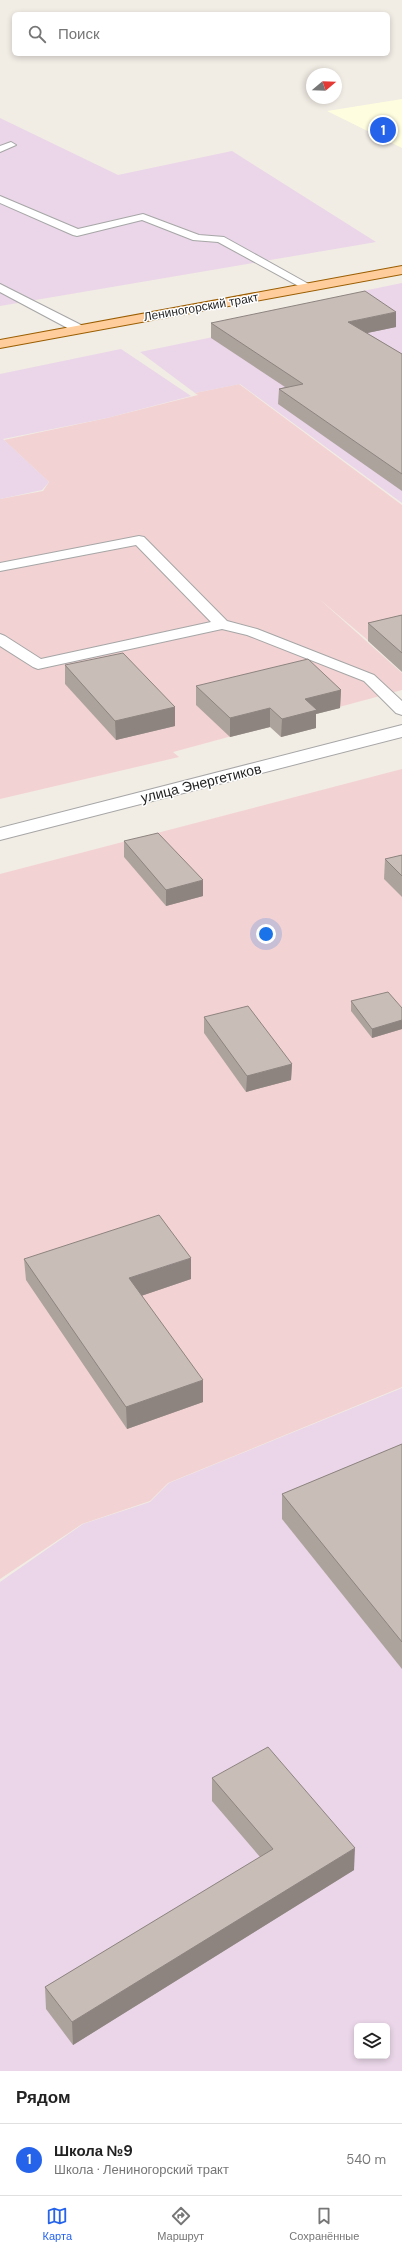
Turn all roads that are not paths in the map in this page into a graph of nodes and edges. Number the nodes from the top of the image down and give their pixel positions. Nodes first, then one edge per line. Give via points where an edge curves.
1 (11, 145) dead end
2 (0, 150) edge
3 (0, 199) edge
4 (402, 270) edge
5 (0, 287) edge
6 (308, 287) junction
7 (79, 329) junction
8 (0, 344) edge
9 (0, 567) edge
10 (222, 624) junction
11 (0, 639) edge
12 (402, 710) edge
13 (402, 731) edge
14 (0, 834) edge

1 - 2 lane
3 - 6 lane via 77,233 144,217 197,238 220,239
4 - 6 main road, Лениногорский тракт
5 - 7 lane
6 - 7 main road, Лениногорский тракт
7 - 8 main road, Лениногорский тракт
9 - 10 lane via 139,540
10 - 11 lane via 38,664
10 - 12 lane via 252,632 369,678
13 - 14 street, улица Энергетиков

